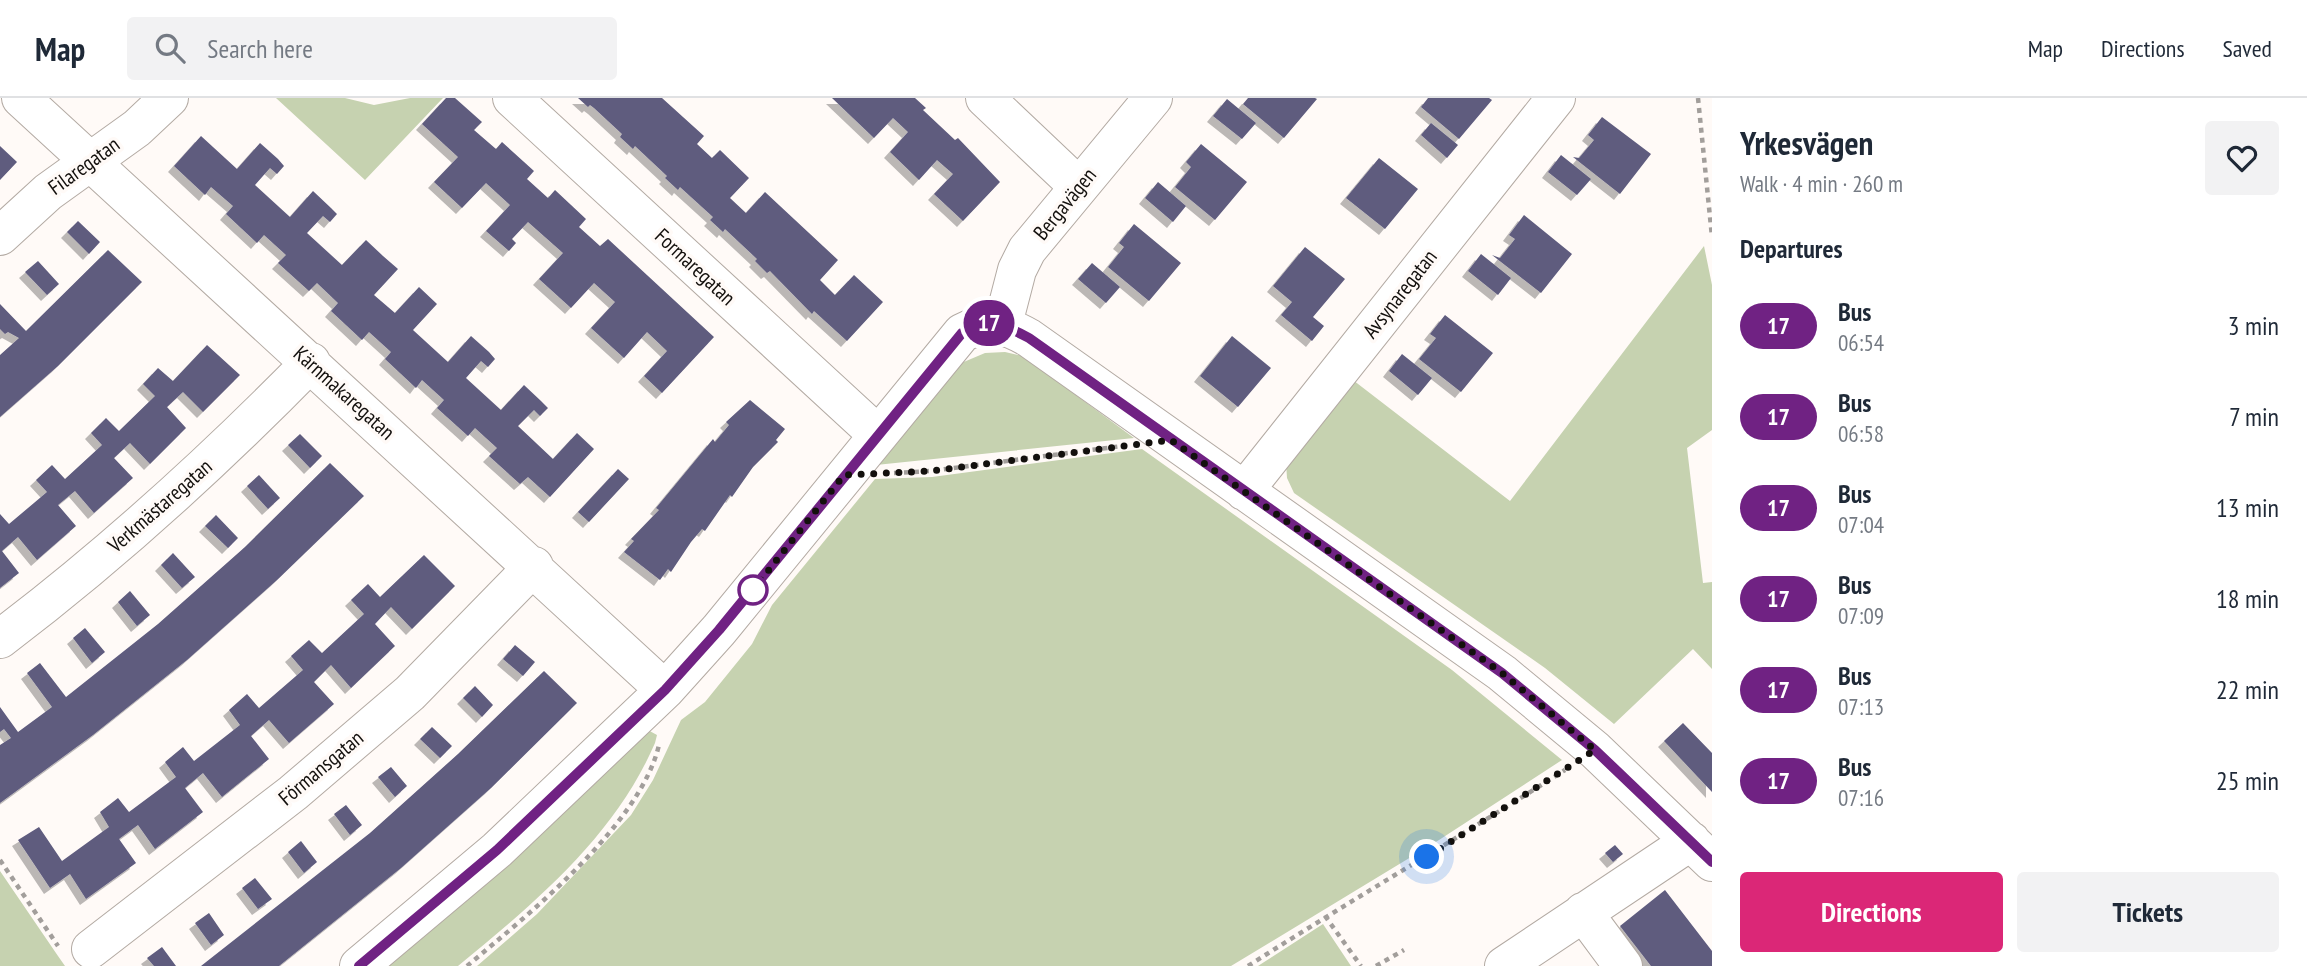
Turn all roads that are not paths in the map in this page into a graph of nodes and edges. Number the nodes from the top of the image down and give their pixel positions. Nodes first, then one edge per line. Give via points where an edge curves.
1 (21, 98) edge
2 (169, 98) edge
3 (512, 98) edge
4 (985, 98) edge
5 (1153, 98) edge
6 (1556, 98) edge
7 (90, 161) junction
8 (1079, 187) junction
9 (0, 236) edge
10 (1003, 324) junction
11 (311, 362) junction
12 (878, 435) junction
13 (1244, 491) junction
14 (534, 566) junction
15 (0, 639) edge
16 (665, 690) junction
17 (1702, 852) edge
18 (1583, 912) junction
19 (76, 951) road end
20 (359, 966) edge
21 (1504, 966) edge
22 (1623, 966) edge

1 - 7 street, Kärnmakaregatan
2 - 7 street, Filaregatan
3 - 12 street, Formaregatan
4 - 8 street
5 - 8 street, Bergavägen
6 - 13 street, Avsynaregatan
7 - 9 street, Filaregatan
7 - 11 street, Kärnmakaregatan
8 - 10 street, Bergavägen via 1027,250
10 - 12 street via 990,323 962,333
10 - 13 street
11 - 14 street, Kärnmakaregatan
11 - 15 street, Verkmästaregatan via 240,435 138,528
12 - 16 street
13 - 17 street via 1502,673 1595,750
14 - 16 street, Kärnmakaregatan
14 - 19 street, Förmansgatan via 410,693 293,793
16 - 20 street via 497,850
17 - 18 street
18 - 21 street
18 - 22 street

